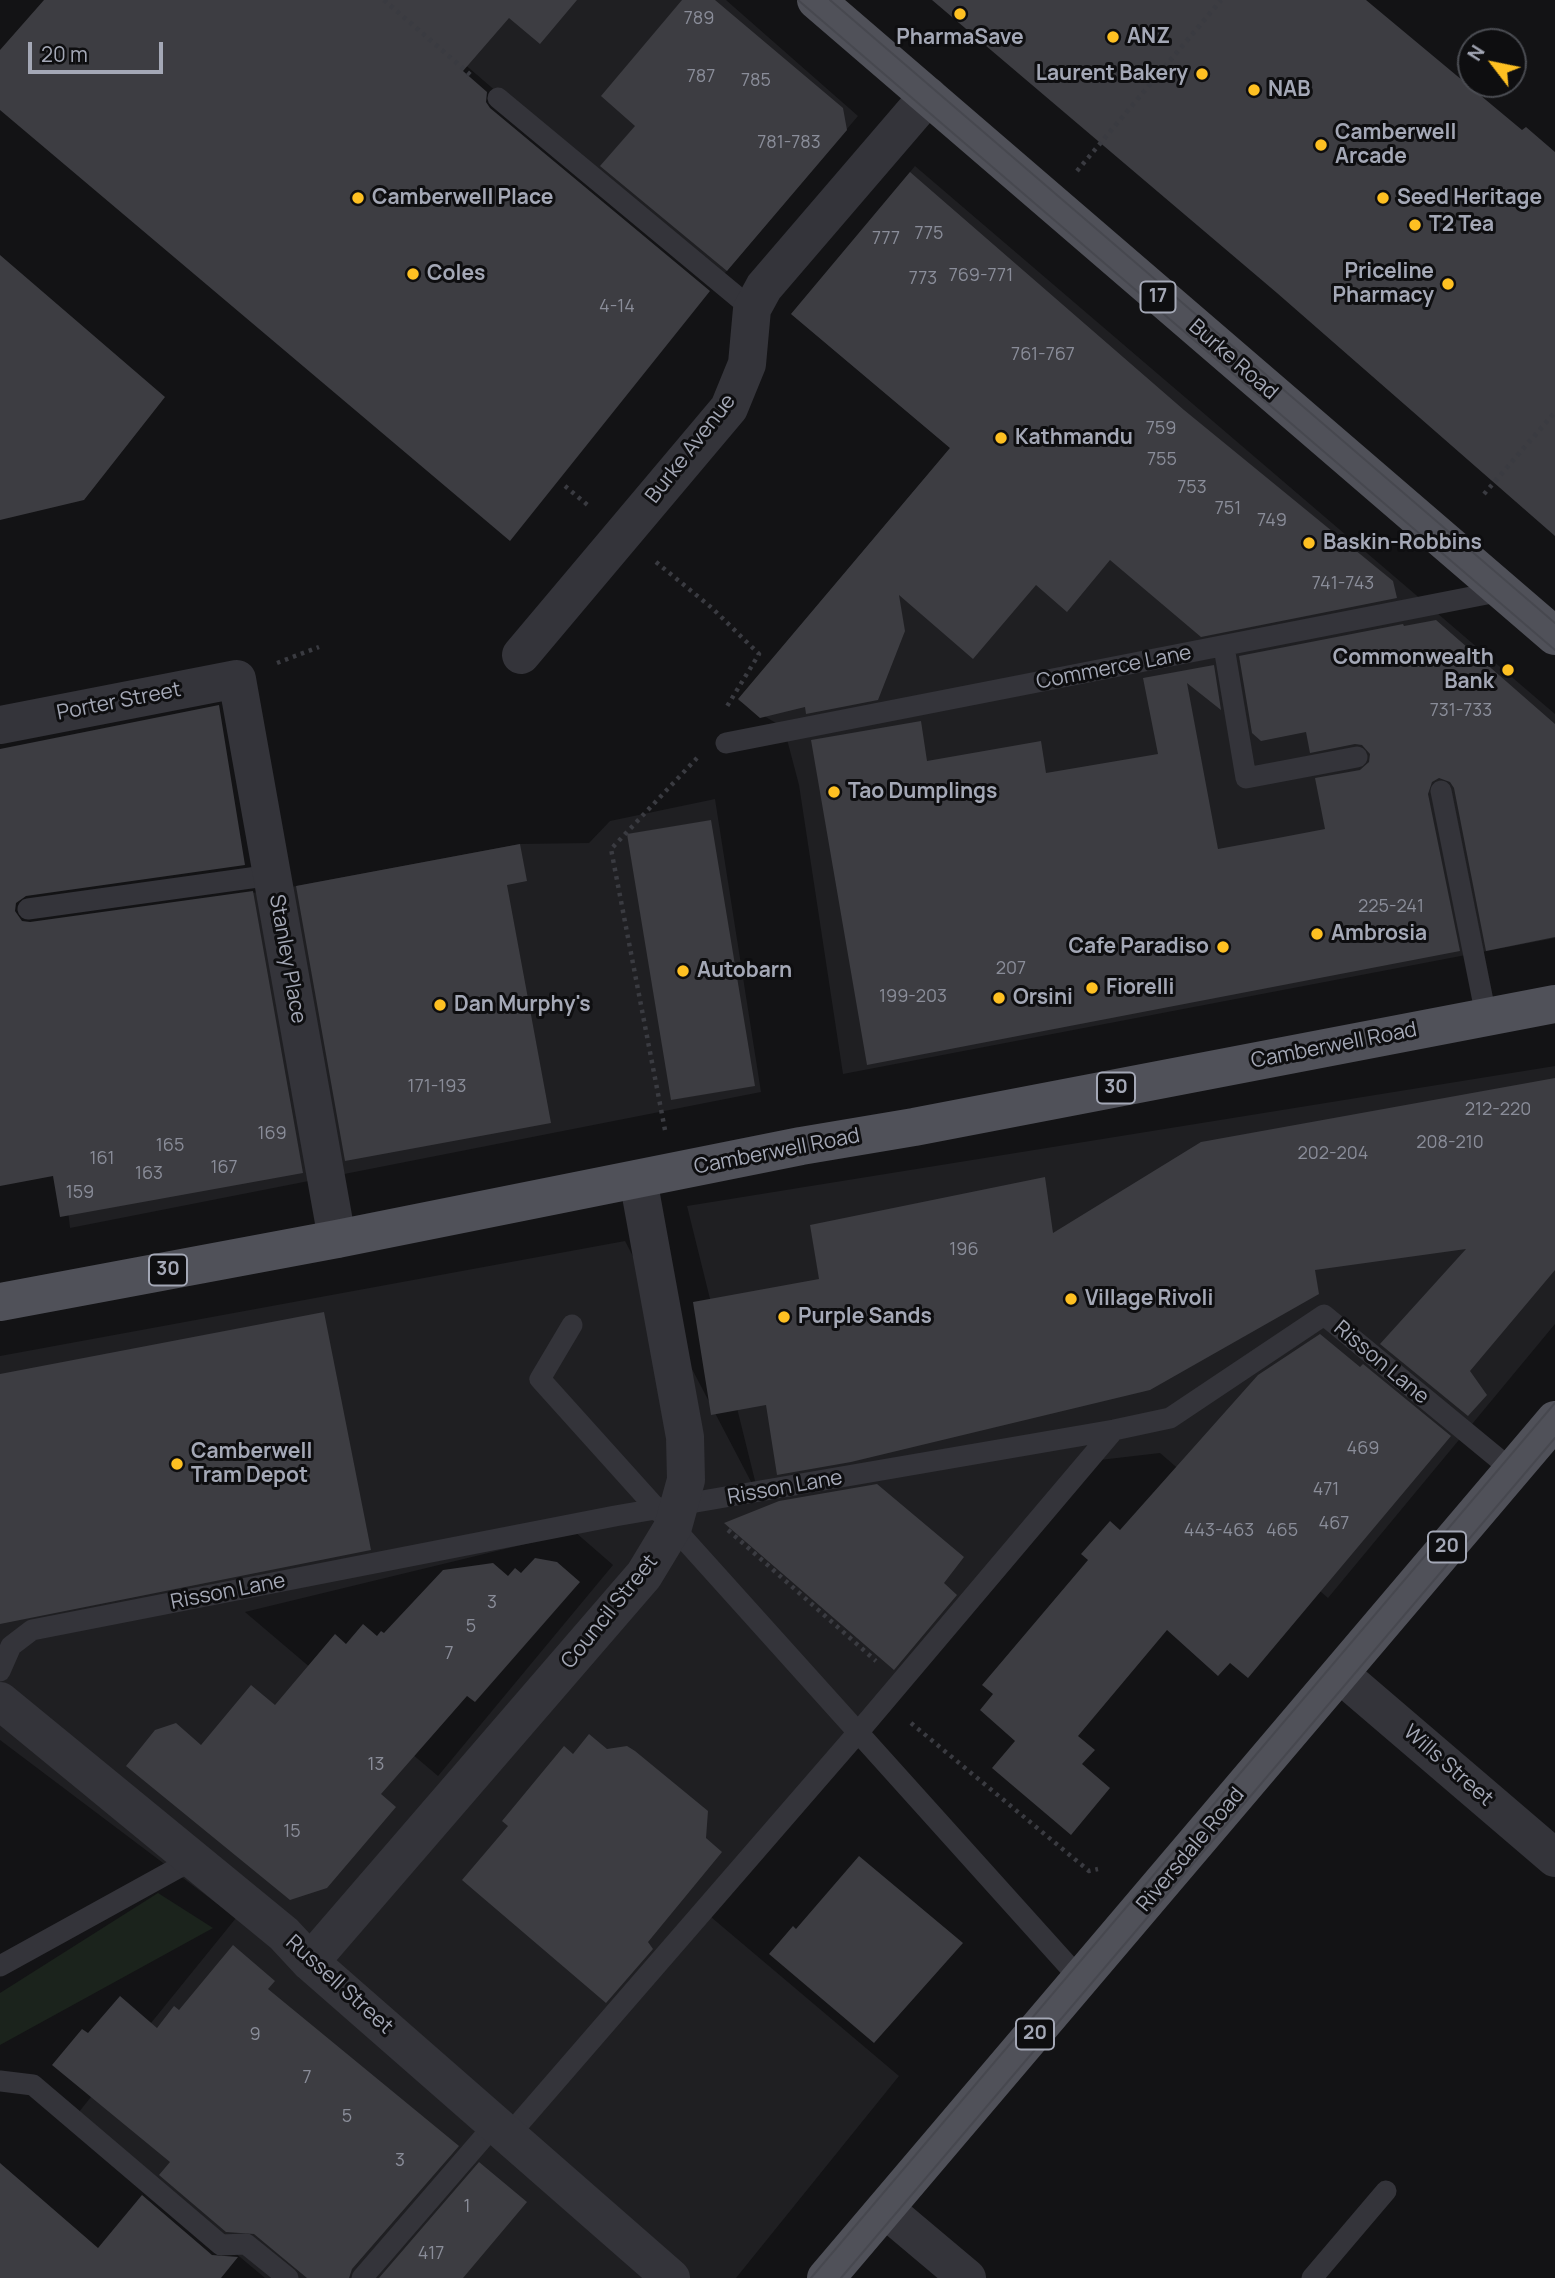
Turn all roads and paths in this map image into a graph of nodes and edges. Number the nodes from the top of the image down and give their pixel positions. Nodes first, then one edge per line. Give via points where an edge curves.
1 (384, 0) edge
2 (816, 0) edge
3 (1221, 0) edge
4 (928, 96) junction
5 (498, 98) joint
6 (1049, 203) junction
7 (752, 309) junction
8 (1555, 412) edge
9 (565, 486) dead end
10 (1484, 494) dead end
11 (622, 535) junction
12 (1502, 591) junction
13 (1555, 636) edge
14 (1224, 647) junction
15 (521, 655) dead end
16 (237, 679) joint
17 (725, 710) dead end
18 (0, 725) edge
19 (726, 743) dead end
20 (699, 756) dead end
21 (1357, 757) dead end
22 (1441, 791) dead end
23 (272, 875) junction
24 (28, 909) dead end
25 (1555, 1004) edge
26 (1486, 1016) junction
27 (656, 1175) junction
28 (337, 1239) junction
29 (0, 1302) edge
30 (572, 1325) dead end
31 (1555, 1420) edge
32 (1114, 1430) junction
33 (1512, 1470) junction
34 (681, 1510) junction
35 (0, 1671) edge
36 (1340, 1674) junction
37 (900, 1683) junction
38 (0, 1700) edge
39 (884, 1700) junction
40 (859, 1731) junction
41 (1555, 1858) edge
42 (194, 1859) junction
43 (1098, 1869) dead end
44 (310, 1962) junction
45 (0, 1966) edge
46 (1081, 1980) junction
47 (0, 2081) edge
48 (503, 2129) junction
49 (1386, 2191) dead end
50 (885, 2209) junction
51 (288, 2278) edge
52 (362, 2278) edge
53 (670, 2278) edge
54 (826, 2278) edge
55 (967, 2278) edge
56 (1312, 2278) edge

1 - 5 path
2 - 4 main road, Burke Road / 17
3 - 6 path
4 - 6 main road, Burke Road / 17
4 - 7 street, Burke Avenue via 764,287
5 - 7 lane
6 - 12 main road, Burke Road / 17
7 - 11 street, Burke Avenue via 747,364 729,408
8 - 10 path
9 - 11 path
11 - 15 street, Burke Avenue
11 - 17 path via 712,608 759,654
12 - 13 main road, Burke Road / 17
12 - 14 lane, Commerce Lane
14 - 19 lane, Commerce Lane
14 - 21 lane via 1246,778
16 - 18 street, Porter Street
16 - 23 street, Stanley Place
20 - 27 path via 611,849
22 - 26 lane
23 - 24 lane
23 - 28 street, Stanley Place
25 - 26 main road, Camberwell Road / 30
26 - 27 main road, Camberwell Road / 30
27 - 28 main road, Camberwell Road / 30
27 - 34 street, Council Street via 685,1437
28 - 29 main road, Camberwell Road / 30
30 - 34 lane via 540,1378
31 - 33 main road, Riversdale Road / 20
32 - 33 lane, Risson Lane via 1170,1418 1324,1315
32 - 34 lane, Risson Lane
32 - 37 lane
33 - 36 main road, Riversdale Road / 20
34 - 35 lane, Risson Lane via 32,1630 11,1646
34 - 37 path via 728,1531
34 - 40 lane
34 - 44 street, Council Street via 644,1575
36 - 41 street, Wills Street
36 - 46 main road, Riversdale Road / 20
37 - 39 lane
38 - 42 street, Russell Street
39 - 40 lane
39 - 43 path via 1089,1871
40 - 46 lane
40 - 48 lane
42 - 44 street, Russell Street via 284,1934
42 - 45 lane
44 - 48 street, Russell Street
46 - 50 main road, Riversdale Road / 20
47 - 51 lane via 33,2085 221,2245 246,2244
48 - 52 lane
48 - 53 street, Russell Street
49 - 56 lane
50 - 54 main road, Riversdale Road / 20
50 - 55 street

